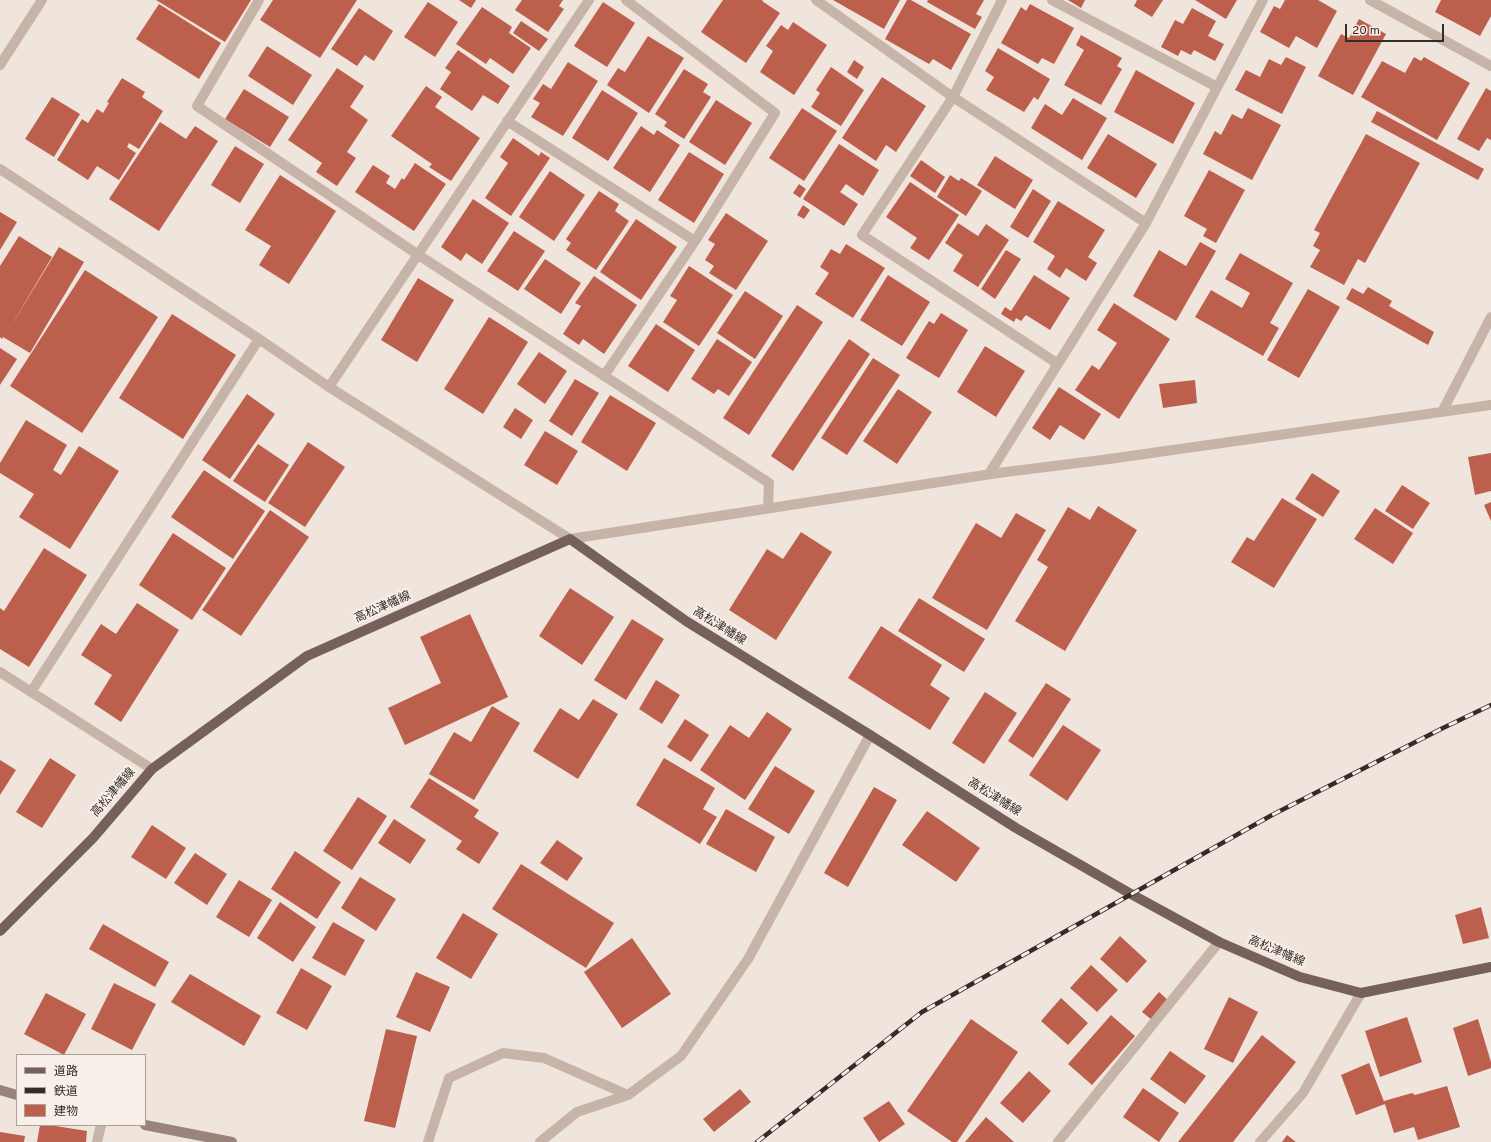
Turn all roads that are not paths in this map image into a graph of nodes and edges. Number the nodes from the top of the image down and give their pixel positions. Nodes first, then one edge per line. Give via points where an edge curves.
1 (42, 0) edge
2 (259, 0) edge
3 (589, 0) edge
4 (626, 0) edge
5 (816, 0) edge
6 (1002, 0) edge
7 (1052, 0) edge
8 (1263, 0) edge
9 (1370, 0) edge
10 (0, 65) edge
11 (1491, 66) edge
12 (1217, 87) junction
13 (953, 97) junction
14 (507, 121) junction
15 (0, 169) edge
16 (1146, 223) junction
17 (695, 240) junction
18 (417, 254) junction
19 (1491, 317) edge
20 (259, 340) junction
21 (1058, 364) junction
22 (604, 376) junction
23 (329, 387) junction
24 (1491, 405) edge
25 (1442, 412) junction
26 (989, 474) junction
27 (768, 508) junction
28 (570, 539) junction
29 (0, 672) edge
30 (31, 692) junction
31 (870, 735) junction
32 (152, 769) junction
33 (0, 931) edge
34 (1219, 942) junction
35 (1491, 967) edge
36 (1360, 993) junction
37 (0, 1090) edge
38 (628, 1094) junction
39 (16, 1095) edge
40 (146, 1125) edge
41 (101, 1126) edge
42 (97, 1142) edge
43 (232, 1142) edge
44 (428, 1142) edge
45 (540, 1142) edge
46 (1058, 1142) edge
47 (1260, 1142) edge

1 - 10 street
2 - 18 street via 197,106
3 - 14 street
4 - 17 street via 775,113
5 - 13 street
6 - 13 street
7 - 12 street
8 - 12 street
9 - 11 street
12 - 16 street
13 - 16 street
13 - 21 street via 862,235
14 - 17 street
14 - 18 street
15 - 20 street
16 - 21 street
17 - 22 street
18 - 22 street
18 - 23 street
19 - 25 street
20 - 23 street
20 - 30 street
21 - 26 street
22 - 27 street via 769,483
23 - 28 street
24 - 25 street
25 - 26 street
26 - 27 street
27 - 28 street
28 - 31 main road, 高松津幡線 via 686,621
28 - 32 main road, 高松津幡線 via 308,656
29 - 30 street
30 - 32 street
31 - 34 main road, 高松津幡線 via 1016,828
31 - 38 street via 748,959 680,1056
32 - 33 main road, 高松津幡線 via 93,838
34 - 36 main road, 高松津幡線 via 1300,977
34 - 46 street
35 - 36 main road, 高松津幡線
36 - 47 street via 1303,1093
37 - 39 main road
38 - 44 street via 544,1058 504,1053 449,1078
38 - 45 street via 577,1112
40 - 43 main road
41 - 42 street

